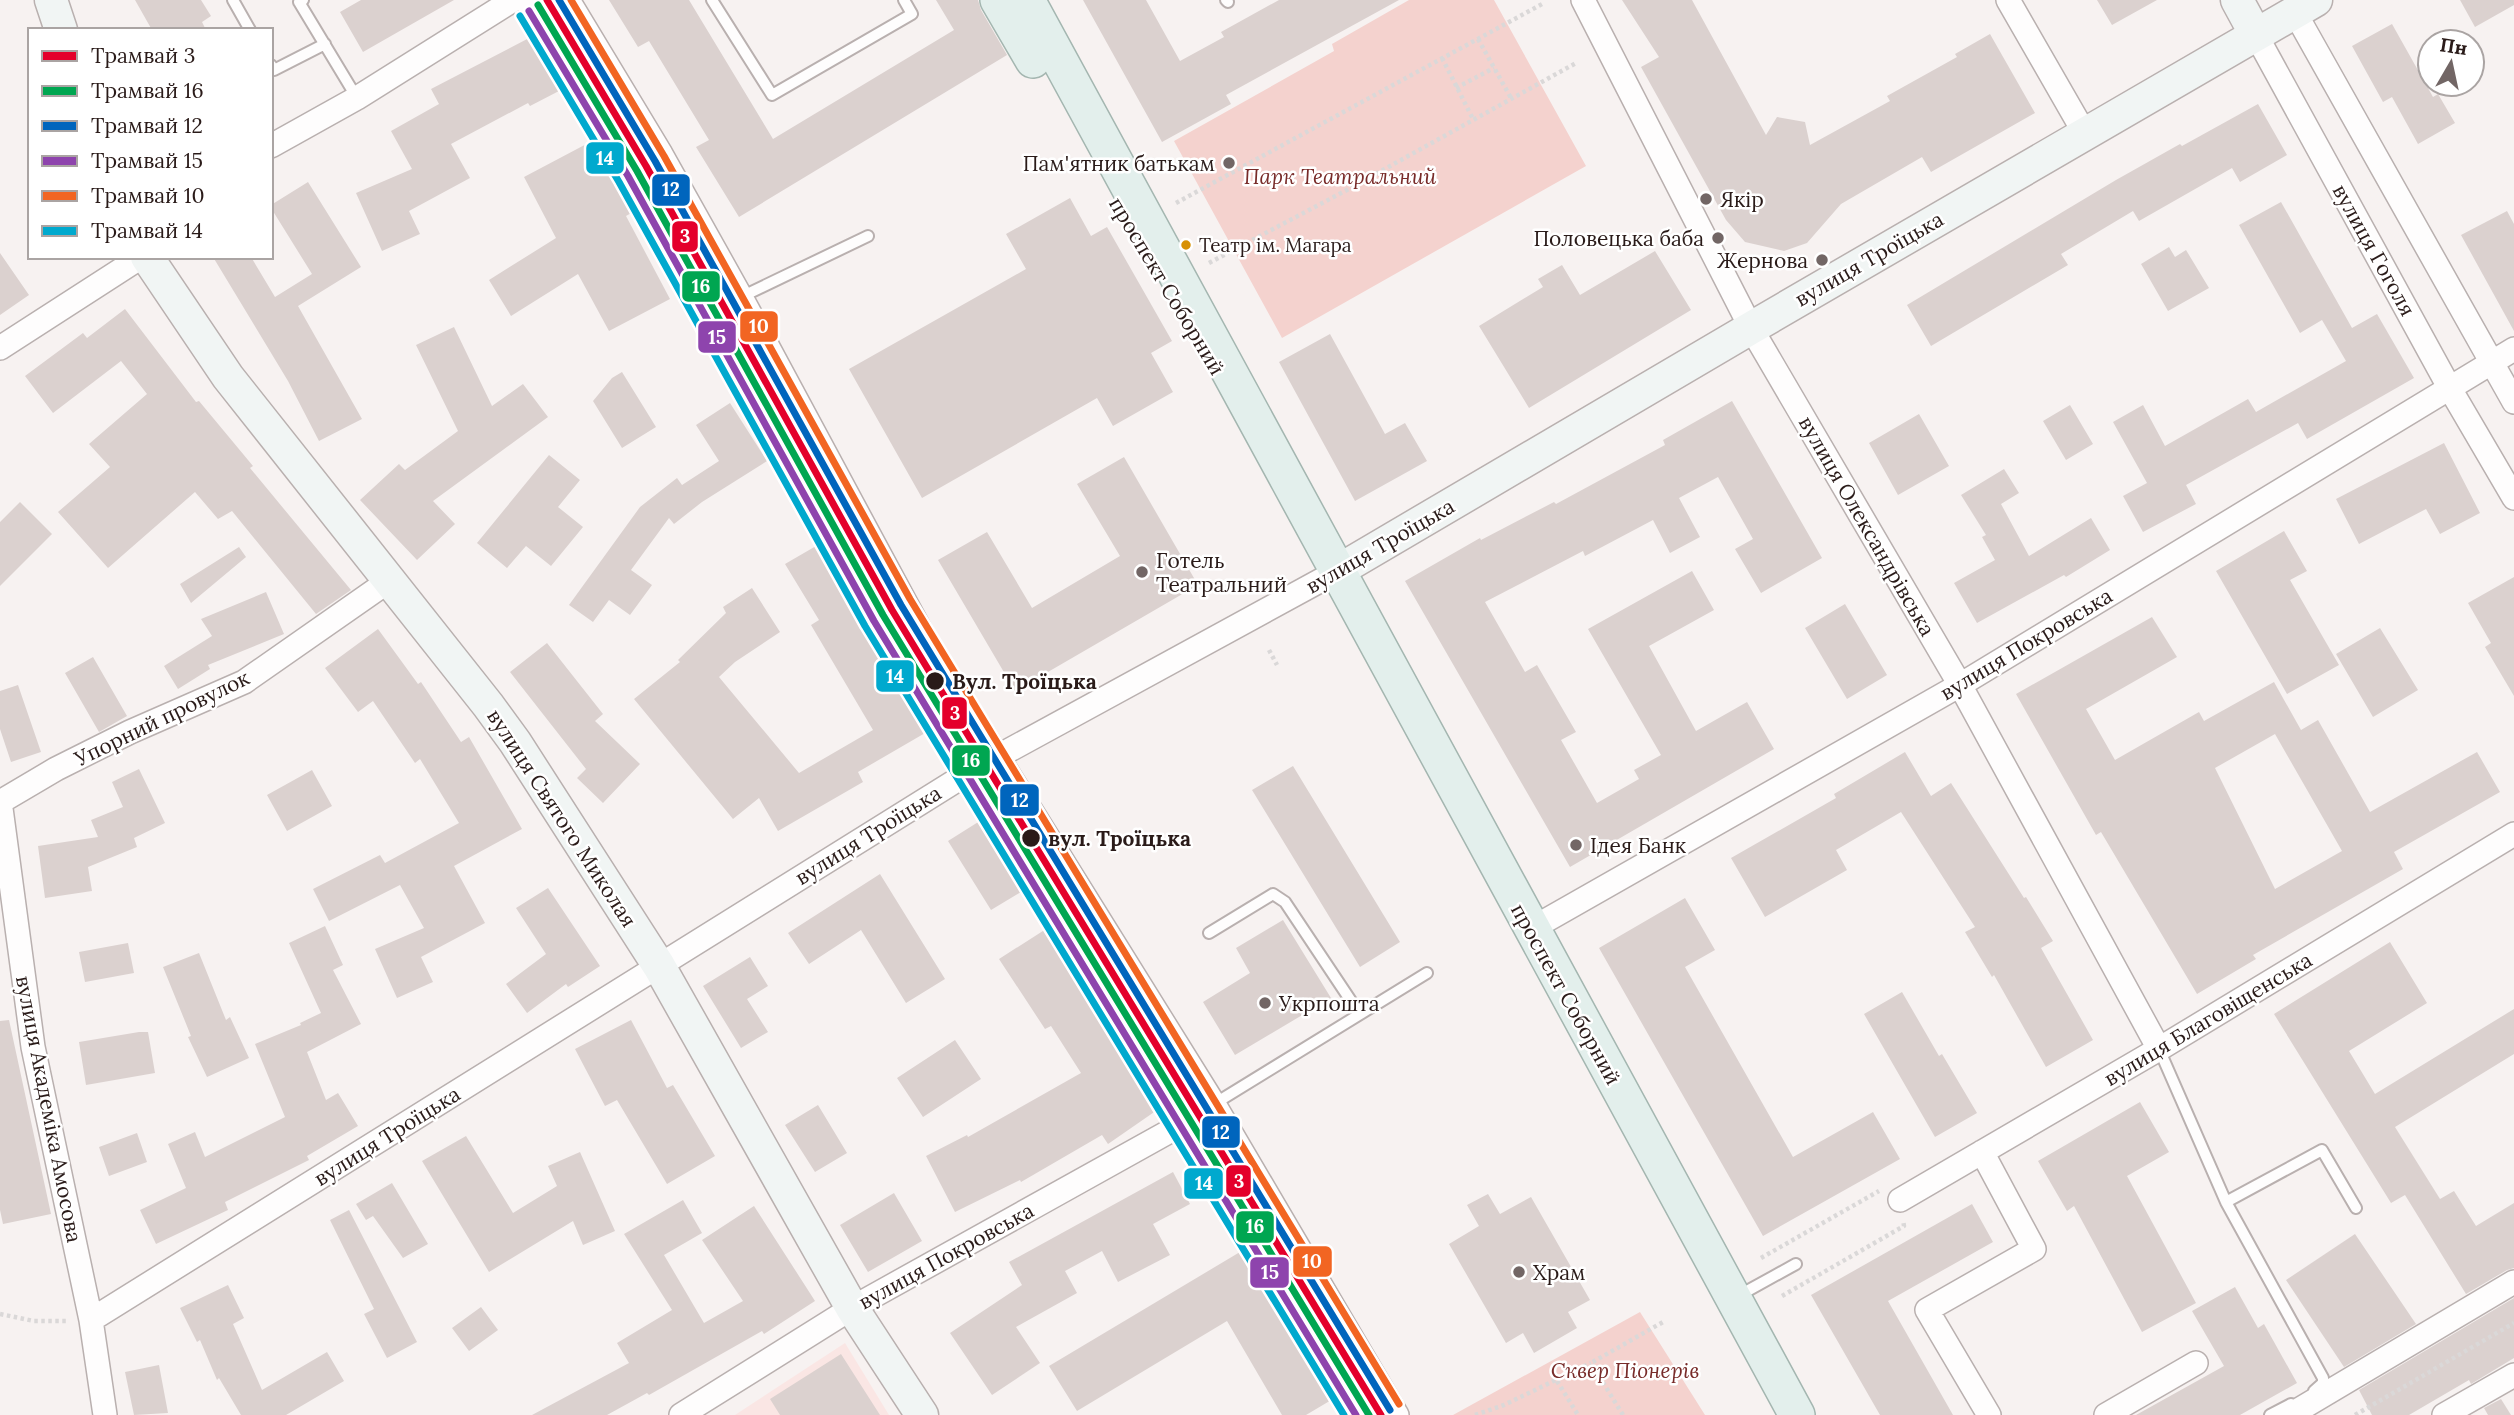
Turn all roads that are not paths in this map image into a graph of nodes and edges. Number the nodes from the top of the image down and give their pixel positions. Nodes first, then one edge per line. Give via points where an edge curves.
1 (51, 0) edge
2 (233, 0) edge
3 (303, 0) edge
4 (513, 0) edge
5 (526, 0) edge
6 (568, 0) edge
7 (712, 0) edge
8 (904, 0) edge
9 (998, 0) edge
10 (1027, 0) edge
11 (1583, 0) edge
12 (2008, 0) edge
13 (2237, 0) edge
14 (2299, 4) edge
15 (60, 28) edge
16 (249, 28) edge
17 (2256, 34) junction
18 (325, 44) junction
19 (273, 68) edge
20 (357, 98) junction
21 (2085, 134) junction
22 (273, 145) edge
23 (868, 236) dead end
24 (138, 259) edge
25 (148, 259) edge
26 (741, 296) junction
27 (1751, 328) junction
28 (0, 348) edge
29 (2514, 349) edge
30 (2492, 362) junction
31 (2449, 387) junction
32 (2514, 402) edge
33 (2514, 498) edge
34 (1336, 572) junction
35 (390, 580) junction
36 (1960, 685) junction
37 (997, 757) junction
38 (973, 770) junction
39 (0, 802) edge
40 (2514, 834) edge
41 (1531, 929) junction
42 (1209, 933) dead end
43 (659, 966) junction
44 (1427, 973) dead end
45 (1359, 1013) junction
46 (2159, 1049) junction
47 (1214, 1104) junction
48 (1187, 1123) junction
49 (1982, 1152) junction
50 (1900, 1200) road end
51 (2226, 1202) junction
52 (2356, 1208) dead end
53 (1796, 1264) dead end
54 (2514, 1282) edge
55 (1732, 1299) junction
56 (852, 1308) junction
57 (91, 1320) junction
58 (2196, 1363) dead end
59 (2514, 1375) edge
60 (105, 1415) edge
61 (681, 1415) edge
62 (922, 1415) edge
63 (1362, 1415) edge
64 (1397, 1415) edge
65 (1797, 1415) edge
66 (1989, 1415) edge
67 (2106, 1415) edge
68 (2270, 1415) edge
69 (2290, 1415) edge
70 (2444, 1415) edge

1 - 15 street
2 - 16 lane
3 - 18 lane via 299,2
4 - 20 street
5 - 38 street via 582,89 686,281
6 - 26 street
7 - 8 lane via 772,95 912,13
9 - 34 main road, проспект Соборний
10 - 34 main road, проспект Соборний
11 - 27 street, вулиця Олександрівська
12 - 21 street
13 - 17 street, вулиця Гоголя
14 - 17 street, вулиця Троїцька
14 - 30 street
17 - 21 street, вулиця Троїцька
17 - 31 street, вулиця Гоголя
18 - 19 lane
18 - 20 lane
20 - 22 street
21 - 27 street, вулиця Троїцька
23 - 26 lane
24 - 28 street
25 - 35 street, вулиця Святого Миколая via 228,377
26 - 37 street via 931,650
27 - 34 street, вулиця Троїцька
27 - 36 street, вулиця Олександрівська
29 - 30 street, вулиця Покровська
30 - 31 street, вулиця Покровська
30 - 32 street
31 - 33 street, вулиця Гоголя
31 - 36 street, вулиця Покровська
34 - 37 street, вулиця Троїцька
34 - 41 main road, проспект Соборний
35 - 39 street, Упорний провулок via 244,682 130,732
35 - 43 street, вулиця Святого Миколая via 515,742
36 - 41 street, вулиця Покровська
36 - 46 street, вулиця Олександрівська
37 - 38 street, вулиця Троїцька
37 - 47 street
38 - 43 street, вулиця Троїцька
38 - 48 street
39 - 57 street, вулиця Академіка Амосова via 33,1047
40 - 46 street, вулиця Благовіщенська
41 - 55 main road, проспект Соборний
42 - 45 lane via 1273,894 1284,902
43 - 56 street, вулиця Святого Миколая
43 - 57 street, вулиця Троїцька
44 - 45 lane
45 - 47 lane
46 - 49 street, вулиця Благовіщенська
46 - 51 lane
47 - 48 street, вулиця Покровська
47 - 64 street
48 - 56 street, вулиця Покровська
48 - 63 street
49 - 50 street, вулиця Благовіщенська
49 - 66 street via 2034,1249 1927,1310
51 - 52 lane via 2322,1150
51 - 68 lane via 2323,1378 2319,1388
53 - 55 lane
54 - 69 street
55 - 65 main road, проспект Соборний
56 - 61 street, вулиця Покровська
56 - 62 street, вулиця Святого Миколая
57 - 60 street, вулиця Академіка Амосова
58 - 67 street
59 - 70 street

